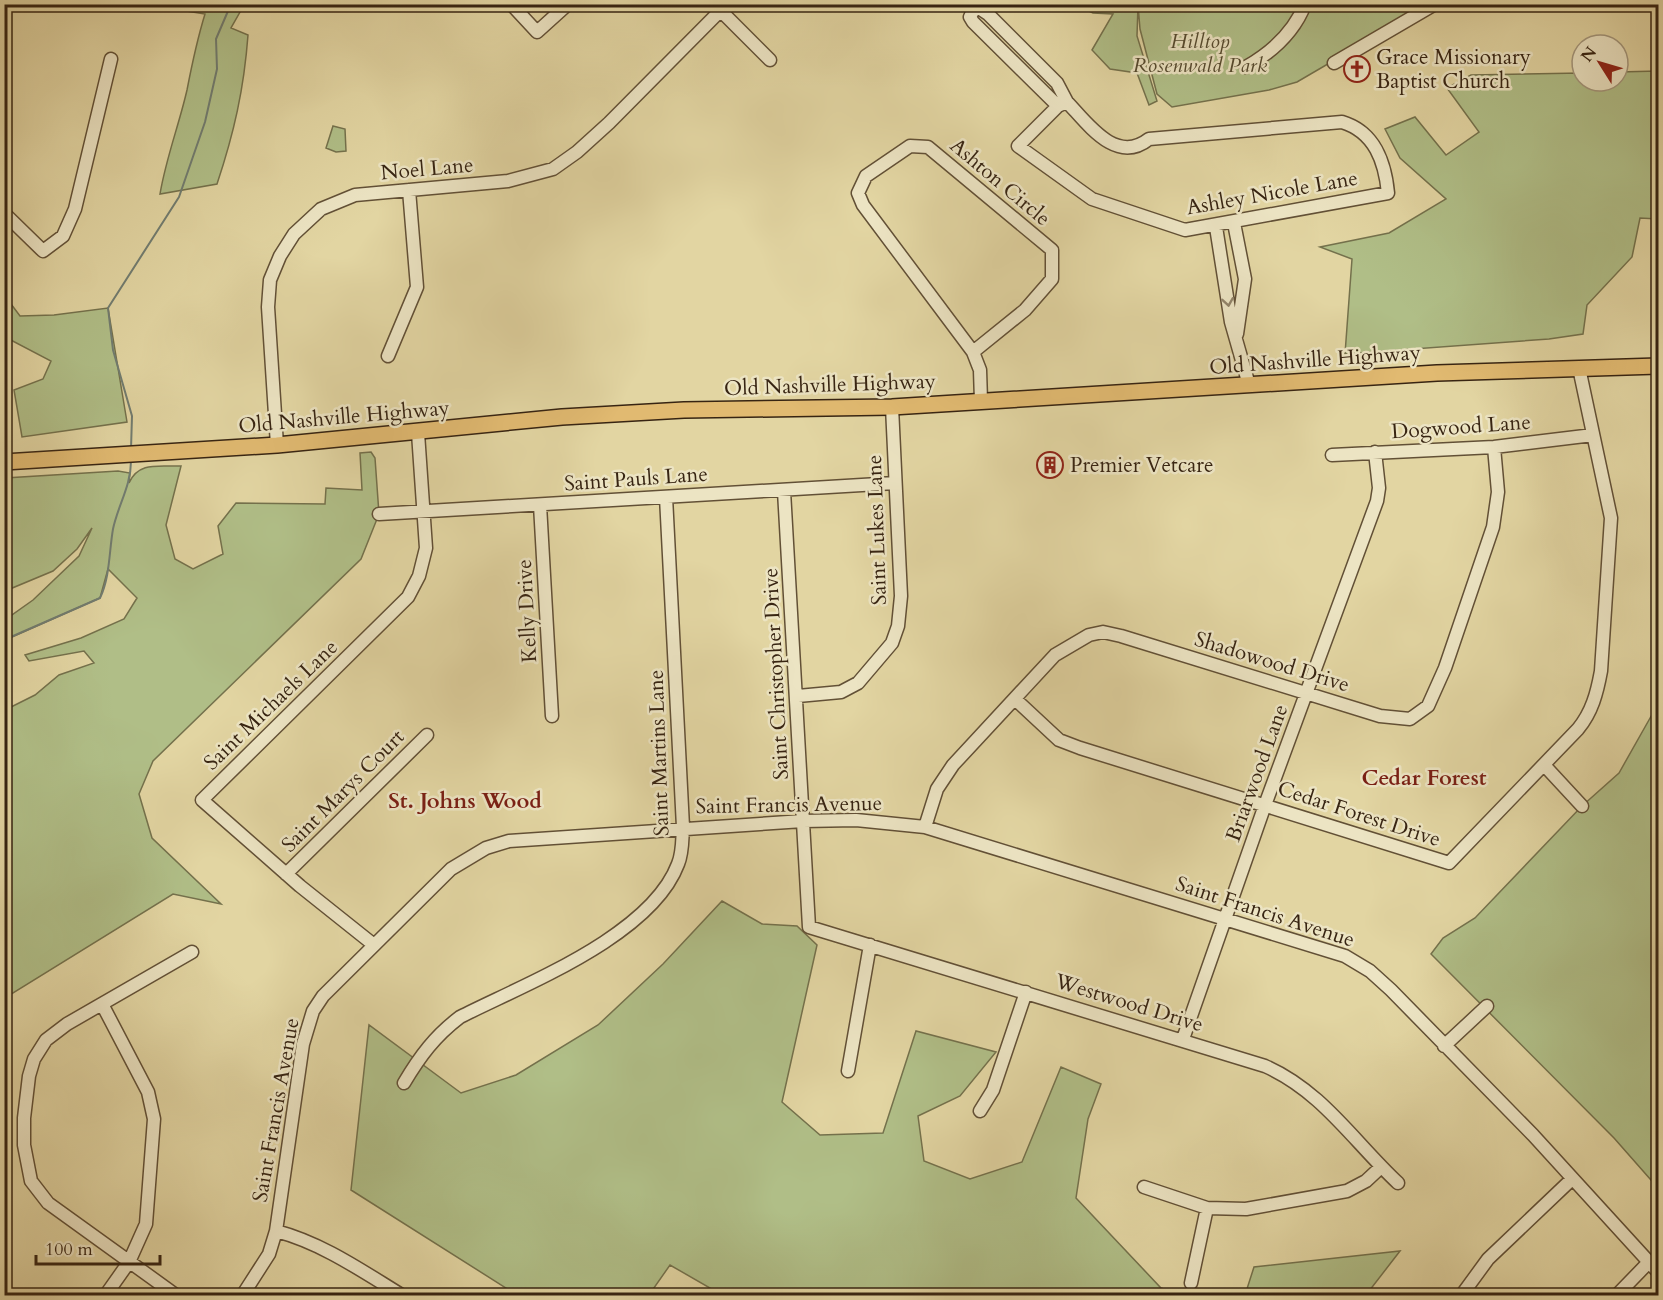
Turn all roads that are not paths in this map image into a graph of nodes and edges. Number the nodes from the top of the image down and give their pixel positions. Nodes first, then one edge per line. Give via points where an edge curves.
1 (511, 4) edge
2 (568, 4) edge
3 (1305, 4) edge
4 (1435, 4) edge
5 (724, 8) edge
6 (111, 59) dead end
7 (770, 60) dead end
8 (1334, 63) dead end
9 (1246, 67) dead end
10 (1063, 104) junction
11 (409, 190) junction
12 (4, 213) edge
13 (1234, 223) junction
14 (1216, 227) junction
15 (1244, 274) junction
16 (1224, 278) junction
17 (1237, 334) junction
18 (973, 352) junction
19 (388, 356) dead end
20 (1659, 366) edge
21 (1579, 368) junction
22 (1249, 385) junction
23 (981, 401) junction
24 (892, 406) junction
25 (418, 433) junction
26 (1593, 435) junction
27 (277, 445) junction
28 (1494, 447) junction
29 (1375, 452) junction
30 (1332, 455) dead end
31 (4, 462) edge
32 (894, 483) junction
33 (784, 491) junction
34 (666, 497) junction
35 (540, 505) junction
36 (423, 511) junction
37 (379, 514) dead end
38 (1307, 693) junction
39 (798, 696) junction
40 (1016, 699) junction
41 (552, 716) dead end
42 (427, 735) dead end
43 (1544, 765) junction
44 (1265, 805) junction
45 (1582, 806) dead end
46 (803, 820) junction
47 (683, 827) junction
48 (925, 827) junction
49 (286, 874) junction
50 (1225, 918) junction
51 (809, 927) joint
52 (374, 945) junction
53 (870, 945) junction
54 (192, 952) dead end
55 (1026, 992) junction
56 (102, 1004) junction
57 (1487, 1006) dead end
58 (1183, 1039) junction
59 (1444, 1046) junction
60 (848, 1071) dead end
61 (404, 1083) dead end
62 (980, 1110) dead end
63 (1381, 1167) junction
64 (1572, 1179) junction
65 (1398, 1183) dead end
66 (1144, 1187) dead end
67 (1207, 1208) junction
68 (276, 1231) junction
69 (129, 1262) junction
70 (1649, 1262) junction
71 (1659, 1272) edge
72 (1191, 1283) dead end
73 (105, 1296) edge
74 (177, 1296) edge
75 (242, 1296) edge
76 (403, 1296) edge
77 (1461, 1296) edge
78 (1616, 1296) edge

1 - 2 street via 537,32
3 - 9 street via 1285,38
4 - 8 street
5 - 7 street
5 - 11 street, Noel Lane via 609,123 553,169 508,181
6 - 12 street via 75,209 63,236 43,251
10 - 10 street via 1057,82 988,14 979,8 973,11 969,17 973,22
10 - 13 street, Ashley Nicole Lane via 1102,139 1120,148 1142,145 1149,139 1342,122 1354,126 1373,143 1386,167 1388,193
10 - 14 street, Ashley Nicole Lane via 1018,146 1092,199 1185,230
11 - 19 street via 417,287
11 - 27 street, Noel Lane via 355,195 321,209 294,234 280,256 270,280 268,307
13 - 14 street, Ashley Nicole Lane
13 - 15 street
14 - 16 street
15 - 16 street
15 - 17 street
16 -> 17 street
17 - 22 street
18 - 18 street, Ashton Circle via 858,193 866,176 910,146 928,147 1052,250 1052,279 1025,310
18 - 23 street, Ashton Circle via 980,370
20 - 21 main road, Old Nashville Highway
21 - 22 main road, Old Nashville Highway
21 - 26 street, Cedar Forest Drive
22 - 23 main road, Old Nashville Highway
23 - 24 main road, Old Nashville Highway
24 - 25 main road, Old Nashville Highway via 684,410 562,417
24 - 32 street, Saint Lukes Lane
25 - 27 main road, Old Nashville Highway
25 - 36 street, Saint Michaels Lane
26 - 28 street, Dogwood Lane
26 - 43 street, Cedar Forest Drive via 1611,518 1601,671 1585,720
27 - 31 main road, Old Nashville Highway
28 - 29 street, Dogwood Lane
28 - 38 street, Shadowood Drive via 1497,492 1493,527 1445,668 1428,706 1410,719 1400,719
29 - 30 street, Dogwood Lane
29 - 38 street, Briarwood Lane via 1377,501
32 - 33 street, Saint Pauls Lane
32 - 39 street, Saint Lukes Lane via 901,596 892,643 858,683 841,692
33 - 34 street, Saint Pauls Lane
33 - 39 street, Saint Christopher Drive
34 - 35 street, Saint Pauls Lane
34 - 47 street, Saint Martins Lane
35 - 36 street, Saint Pauls Lane
35 - 41 street, Kelly Drive
36 - 37 street, Saint Pauls Lane
36 - 49 street, Saint Michaels Lane via 426,548 419,576 408,597 202,800
38 - 40 street, Shadowood Drive via 1103,632 1063,649
38 - 44 street, Briarwood Lane
39 - 46 street, Saint Christopher Drive
40 - 44 street, Cedar Forest Drive via 1059,740
40 - 48 street, Shadowood Drive via 944,777 931,802
42 - 49 street, Saint Marys Court
43 - 44 street, Cedar Forest Drive via 1449,863
43 - 45 street
44 - 50 street, Briarwood Lane
46 - 47 street, Saint Francis Avenue
46 - 48 street, Saint Francis Avenue via 856,820
46 - 51 street, Saint Christopher Drive
47 - 52 street, Saint Francis Avenue via 508,841 486,848 451,869
47 - 61 street, Saint Martins Lane via 682,853 672,876 628,925 599,946 460,1017 422,1053
48 - 50 street, Saint Francis Avenue
49 - 52 street, Saint Michaels Lane
50 - 58 street, Briarwood Lane
50 - 59 street, Saint Francis Avenue via 1345,956 1370,971
51 - 53 street, Westwood Drive
52 - 68 street, Saint Francis Avenue via 323,996 307,1027
53 - 55 street, Westwood Drive
53 - 60 street
54 - 56 street
55 - 58 street, Westwood Drive
55 - 62 street via 993,1090
56 - 69 street via 148,1092 154,1119 146,1224
56 - 69 street via 46,1040 34,1059 25,1092 24,1145 31,1181 48,1203
57 - 59 street
58 - 63 street, Westwood Drive via 1285,1075 1326,1106
59 - 64 street, Saint Francis Avenue
63 - 65 street, Westwood Drive
63 - 67 street via 1347,1191 1246,1209
64 - 70 street, Saint Francis Avenue
64 - 77 street via 1488,1259
66 - 67 street
67 - 72 street
68 - 75 street, Saint Francis Avenue via 269,1254
68 - 76 street via 297,1236 339,1257
69 - 73 street
69 - 74 street
70 - 71 street, Saint Francis Avenue
70 - 78 street

